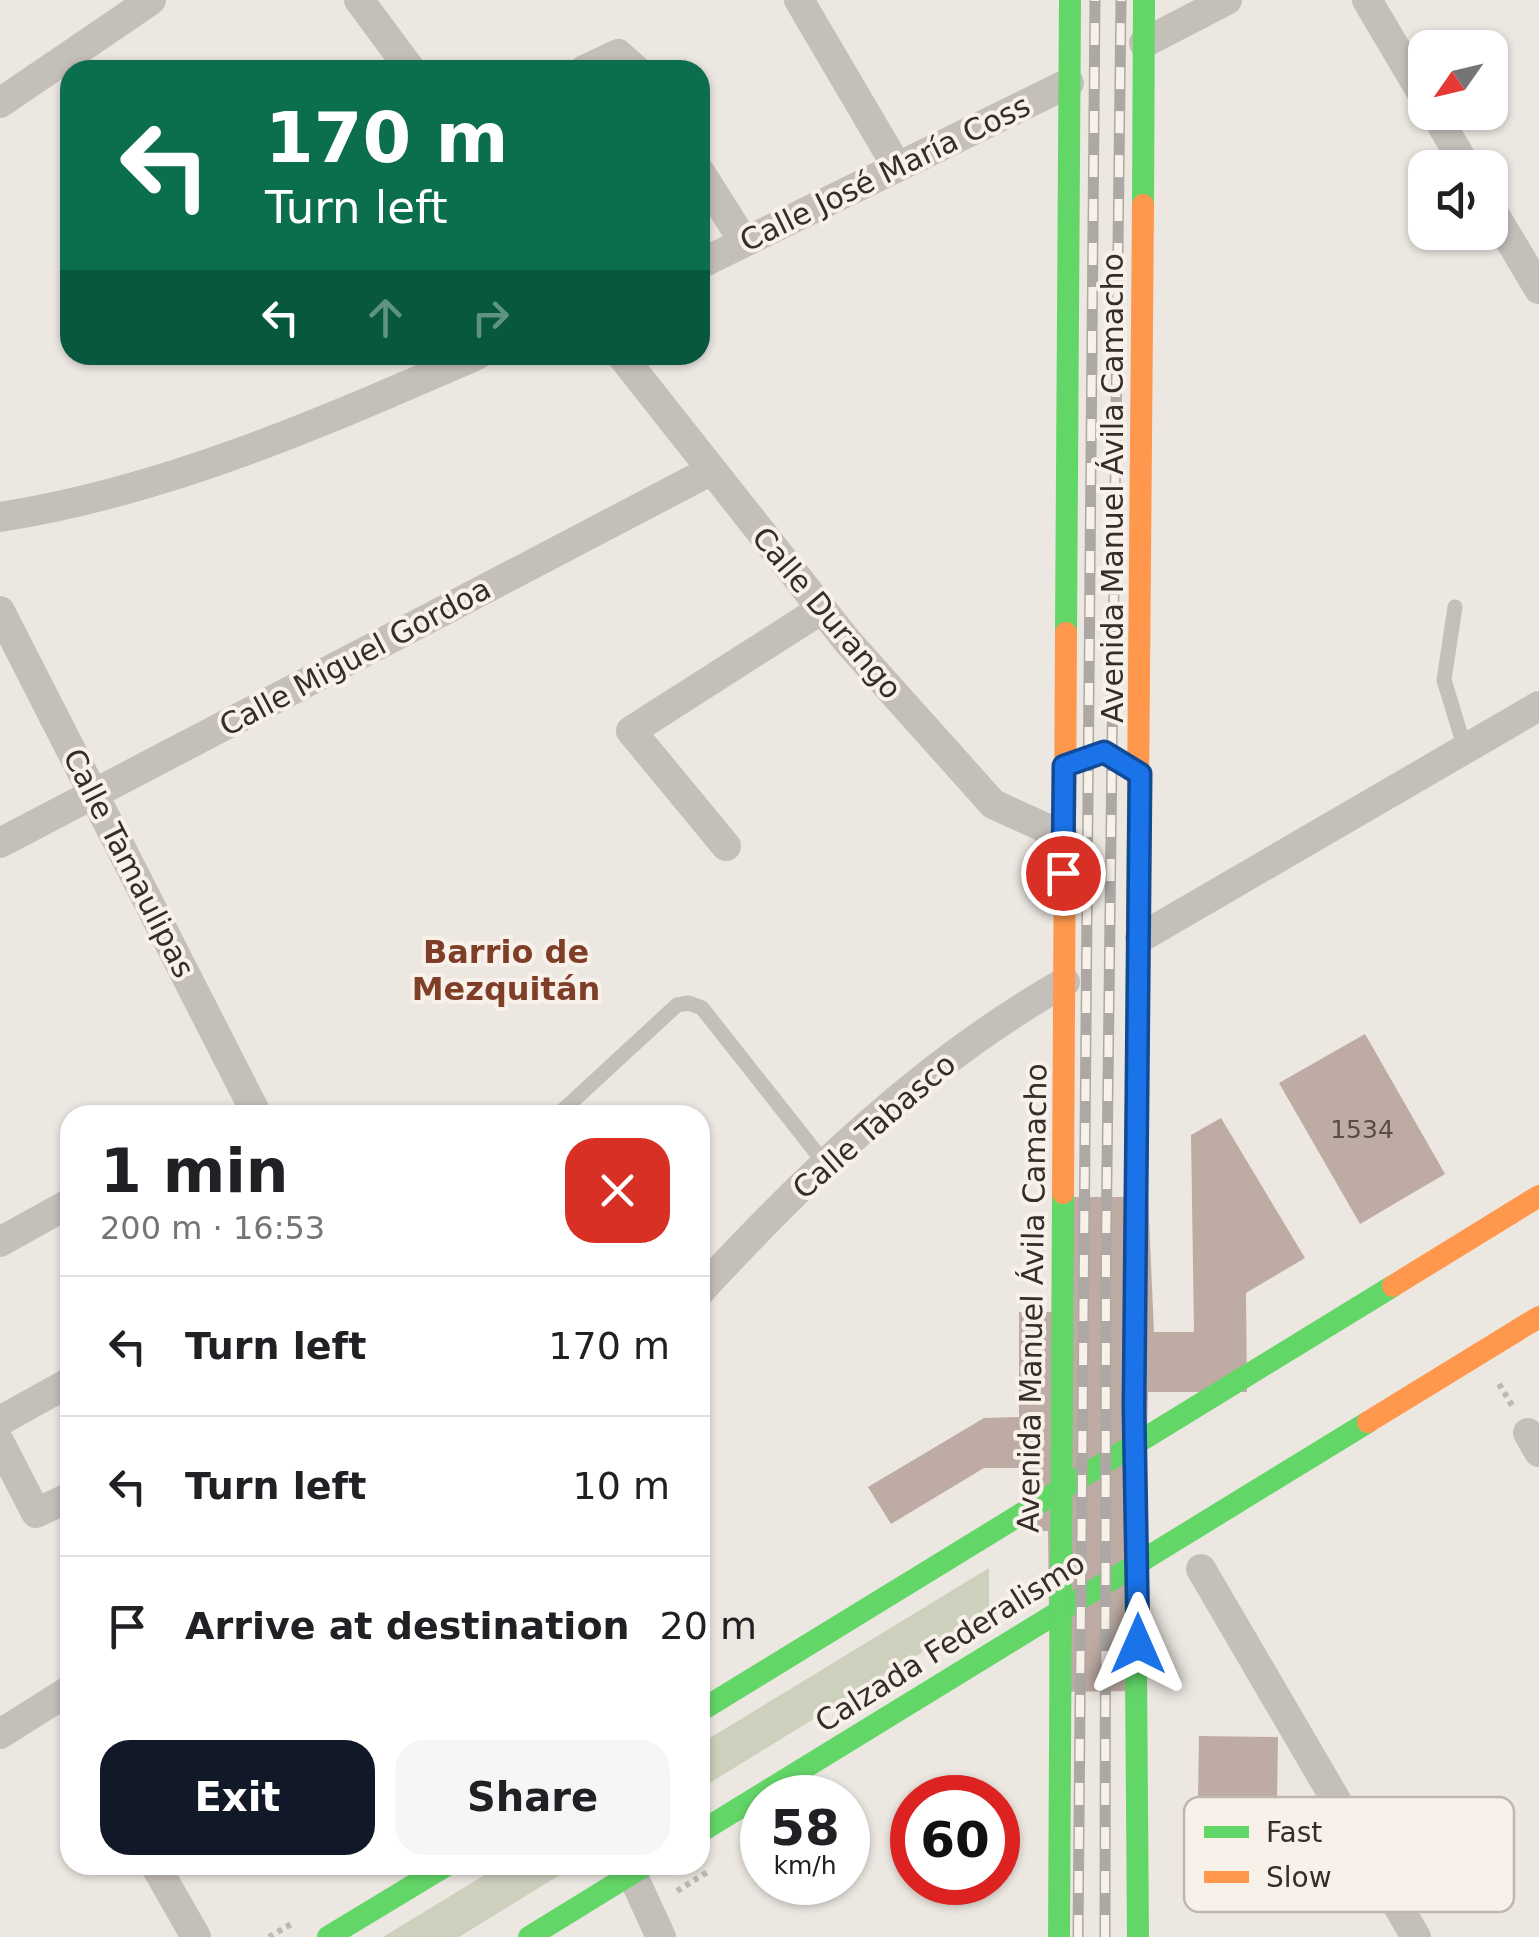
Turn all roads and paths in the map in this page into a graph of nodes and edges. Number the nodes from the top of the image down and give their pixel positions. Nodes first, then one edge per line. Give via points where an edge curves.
1 (151, 0) edge
2 (360, 0) edge
3 (800, 0) edge
4 (1070, 0) edge
5 (1144, 0) edge
6 (1227, 0) edge
7 (1367, 0) edge
8 (1144, 43) junction
9 (63, 60) edge
10 (403, 60) edge
11 (60, 62) edge
12 (1408, 69) edge
13 (1069, 82) junction
14 (0, 103) edge
15 (896, 166) junction
16 (710, 188) edge
17 (1508, 237) edge
18 (744, 242) junction
19 (710, 259) edge
20 (1539, 289) edge
21 (452, 365) edge
22 (629, 365) edge
23 (710, 471) junction
24 (0, 517) edge
25 (1455, 607) dead end
26 (822, 610) junction
27 (0, 612) edge
28 (1067, 644) junction
29 (1141, 653) junction
30 (1539, 706) edge
31 (1465, 749) junction
32 (1090, 757) dead end
33 (1114, 757) dead end
34 (1064, 766) junction
35 (1140, 774) junction
36 (94, 794) junction
37 (1063, 836) junction
38 (0, 843) edge
39 (726, 846) dead end
40 (1140, 938) junction
41 (1065, 982) junction
42 (252, 1105) edge
43 (569, 1105) edge
44 (826, 1166) junction
45 (1539, 1196) edge
46 (60, 1209) edge
47 (0, 1242) edge
48 (710, 1281) edge
49 (1539, 1317) edge
50 (1480, 1352) junction
51 (60, 1388) edge
52 (0, 1421) edge
53 (1533, 1442) edge
54 (0, 1443) edge
55 (1136, 1443) junction
56 (1061, 1490) junction
57 (60, 1502) edge
58 (1138, 1561) junction
59 (1201, 1570) dead end
60 (1060, 1610) junction
61 (60, 1704) edge
62 (710, 1705) edge
63 (0, 1734) edge
64 (1334, 1797) edge
65 (710, 1826) edge
66 (161, 1875) edge
67 (430, 1875) edge
68 (629, 1875) edge
69 (641, 1875) edge
70 (1401, 1912) edge
71 (196, 1937) edge
72 (328, 1937) edge
73 (529, 1937) edge
74 (661, 1937) edge
75 (1059, 1937) edge
76 (1138, 1937) edge
77 (1416, 1937) edge

1 - 9 street
2 - 10 street
3 - 15 street
4 - 13 main road, Avenida Manuel Ávila Camacho
5 - 8 main road, Avenida Manuel Ávila Camacho
6 - 8 street
7 - 12 street
8 - 29 main road, Avenida Manuel Ávila Camacho
11 - 14 street
13 - 15 street, Calle José María Coss
13 - 28 main road, Avenida Manuel Ávila Camacho
15 - 18 street, Calle José María Coss
16 - 18 street
17 - 20 street
18 - 19 street, Calle José María Coss
21 - 24 street via 200,468 72,506
22 - 23 street, Calle Durango
23 - 26 street, Calle Durango
23 - 36 street, Calle Miguel Gordoa
25 - 31 lane via 1444,680
26 - 37 street, Calle Durango via 994,804
26 - 39 street via 631,731
27 - 36 street, Calle Tamaulipas
28 - 29 main road via 1104,667
28 - 34 main road, Avenida Manuel Ávila Camacho
29 - 35 main road, Avenida Manuel Ávila Camacho
30 - 31 street
31 - 40 street
32 - 34 main road
33 - 35 main road
34 - 37 main road, Avenida Manuel Ávila Camacho
35 - 40 main road, Avenida Manuel Ávila Camacho
36 - 38 street, Calle Miguel Gordoa
36 - 42 street, Calle Tamaulipas
37 - 41 main road, Avenida Manuel Ávila Camacho
40 - 55 main road, Avenida Manuel Ávila Camacho
41 - 44 street, Calle Tabasco via 998,1022 882,1111
41 - 56 main road, Avenida Manuel Ávila Camacho
43 - 44 lane via 677,1005 690,1003 702,1008
44 - 48 street, Calle Tabasco
45 - 55 main road
46 - 47 street
49 - 50 main road, Calzada Federalismo
50 - 53 path
50 - 58 main road, Calzada Federalismo
51 - 52 street
54 - 57 street via 36,1513
55 - 56 main road
55 - 58 main road, Avenida Manuel Ávila Camacho
56 - 60 main road, Avenida Manuel Ávila Camacho
56 - 62 main road
58 - 60 main road, Calzada Federalismo
58 - 76 main road, Avenida Manuel Ávila Camacho
59 - 64 street
60 - 65 main road, Calzada Federalismo
60 - 75 main road, Avenida Manuel Ávila Camacho
61 - 63 street
66 - 71 street
67 - 72 main road
68 - 73 main road
69 - 74 street
70 - 77 street

